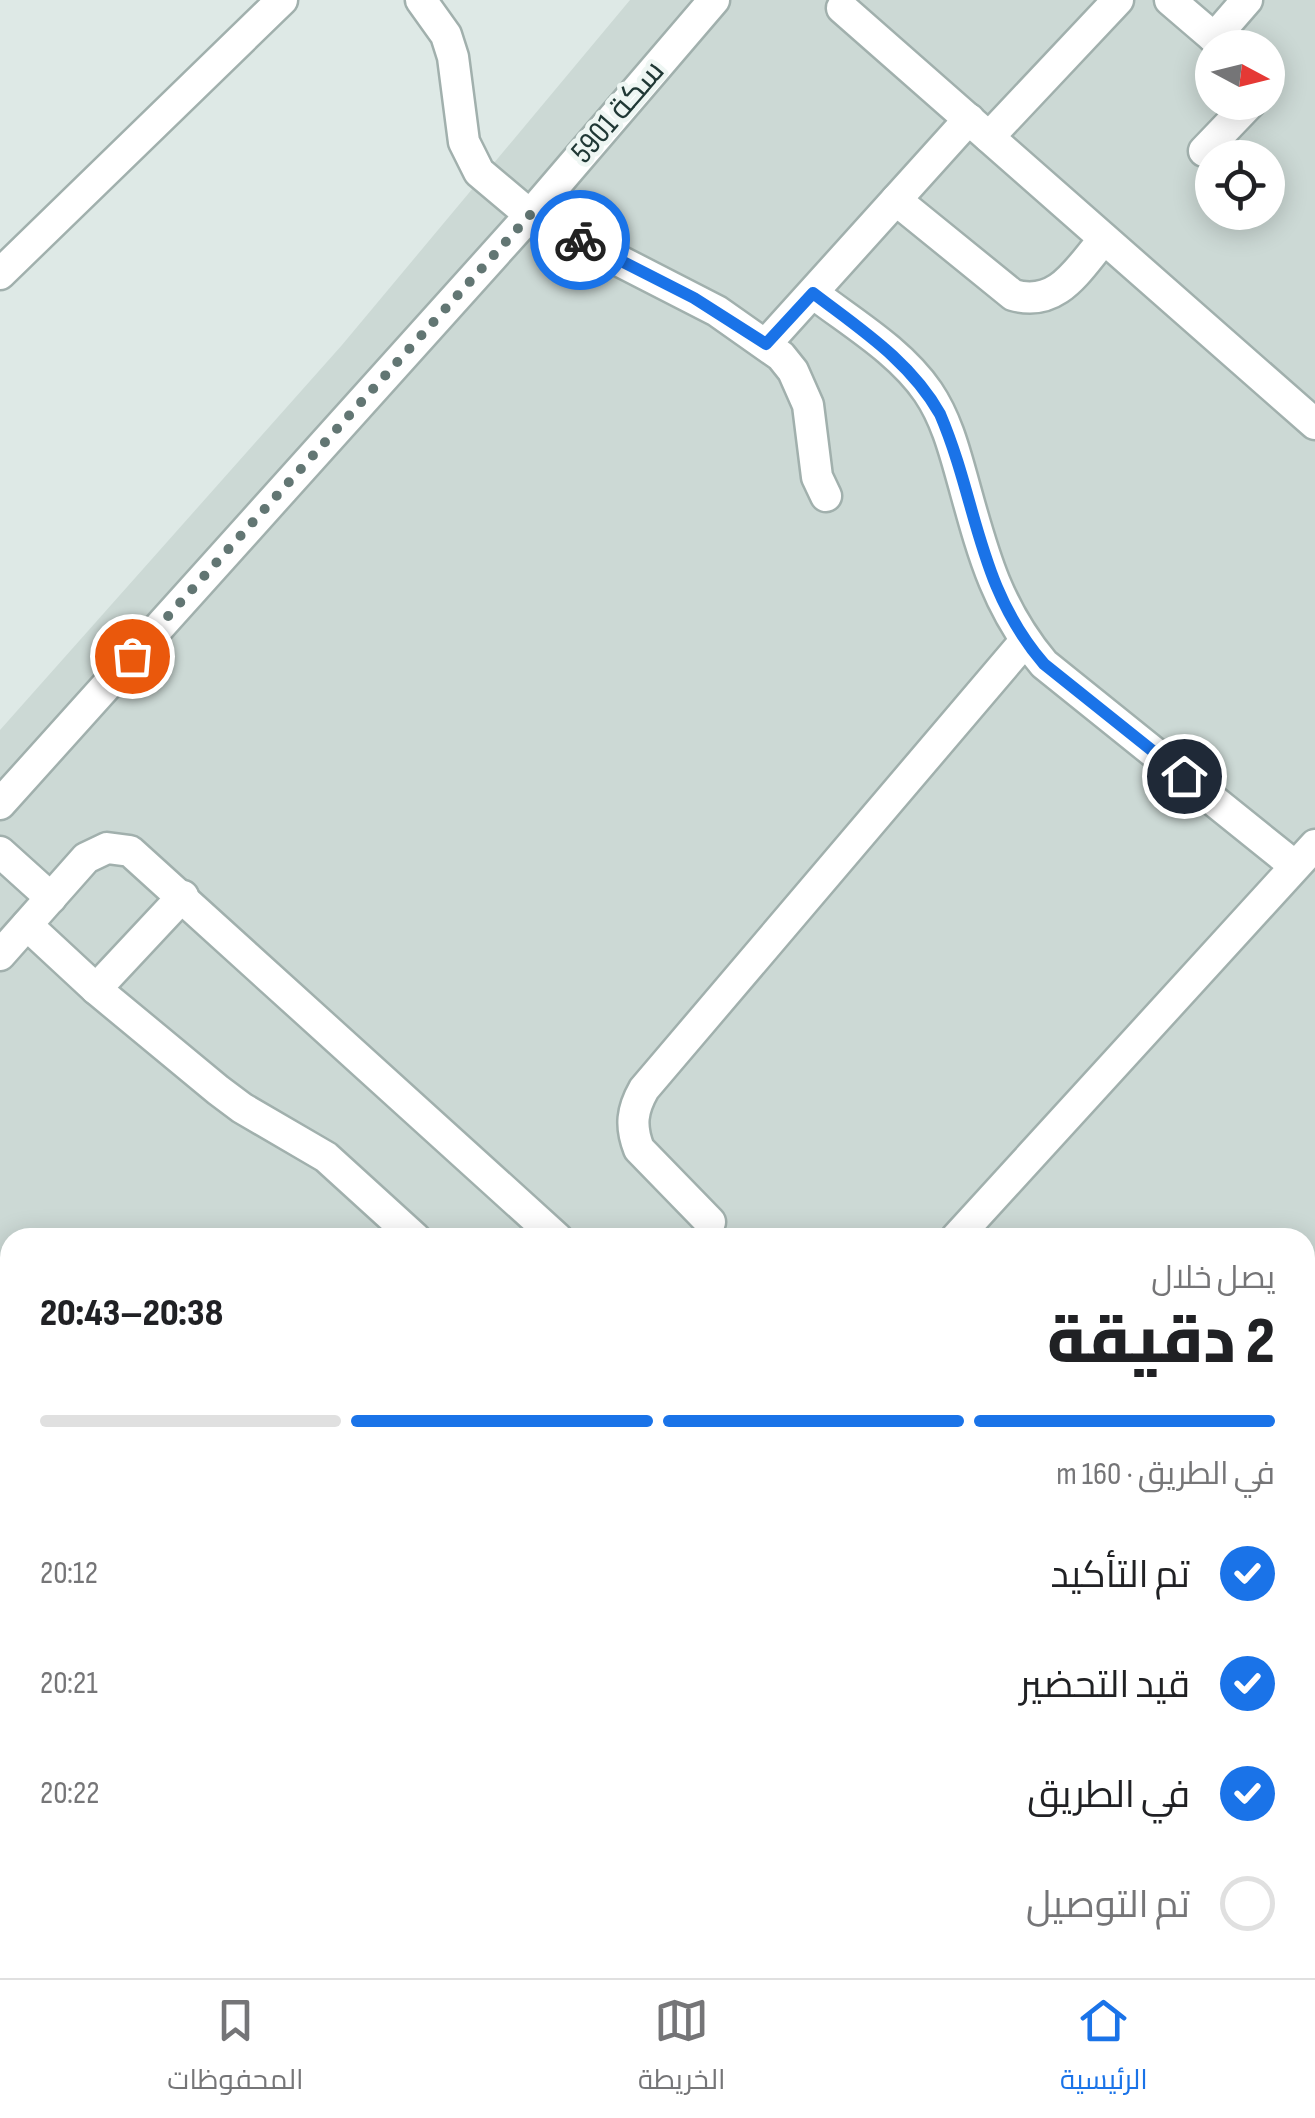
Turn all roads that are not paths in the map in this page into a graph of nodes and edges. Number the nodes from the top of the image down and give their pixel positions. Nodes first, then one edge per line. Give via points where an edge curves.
1 (282, 0) edge
2 (422, 0) edge
3 (714, 0) edge
4 (1118, 0) edge
5 (1170, 0) edge
6 (1247, 0) edge
7 (842, 8) dead end
8 (1205, 30) edge
9 (1228, 30) edge
10 (1233, 120) edge
11 (979, 128) junction
12 (1214, 140) edge
13 (896, 200) junction
14 (530, 215) junction
15 (1104, 239) junction
16 (0, 274) edge
17 (813, 293) junction
18 (766, 344) junction
19 (1315, 424) edge
20 (826, 496) dead end
21 (1025, 641) junction
22 (0, 804) edge
23 (0, 852) edge
24 (1305, 855) edge
25 (183, 896) junction
26 (51, 898) junction
27 (27, 924) junction
28 (0, 955) edge
29 (96, 989) junction
30 (710, 1222) dead end
31 (404, 1228) edge
32 (546, 1228) edge
33 (965, 1228) edge

1 - 16 street
2 - 14 street via 453,57 470,157 490,184
3 - 14 street, سكة 5901
4 - 11 street
5 - 8 street
6 - 9 street
7 - 11 street
10 - 12 street
11 - 13 street
11 - 15 street
13 - 15 street via 1026,298 1062,287
13 - 17 street
14 - 18 street via 671,286
14 - 22 street, سكة 5901
15 - 19 street
17 - 18 street
17 - 21 street via 895,356 928,392 950,436 996,590
18 - 20 street via 802,388
21 - 24 street via 1044,664
21 - 30 street via 636,1103 633,1134 639,1149
23 - 26 street
24 - 33 street
25 - 26 street via 140,857 107,848 86,858
25 - 29 street
25 - 32 street
26 - 27 street
27 - 28 street
27 - 29 street
29 - 31 street via 242,1108 326,1157

